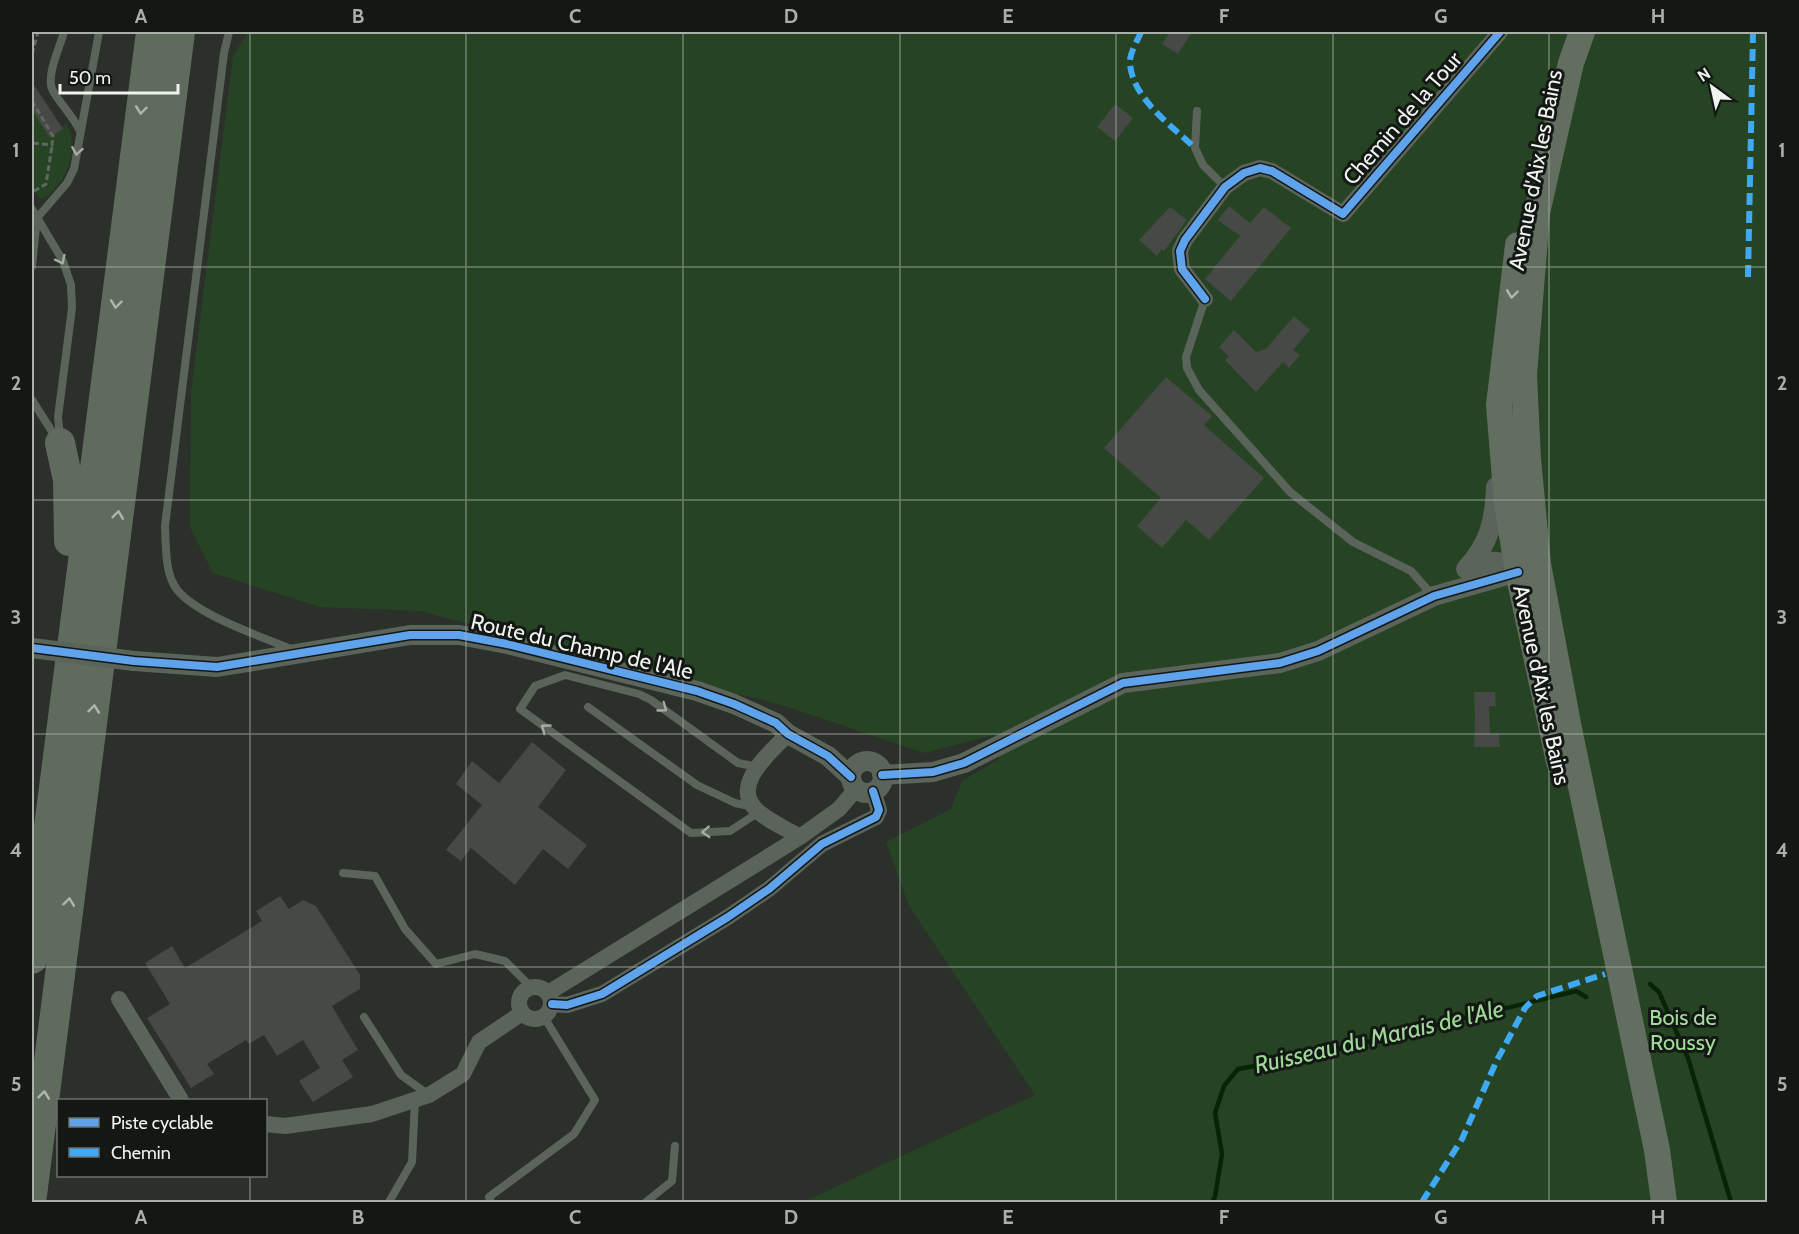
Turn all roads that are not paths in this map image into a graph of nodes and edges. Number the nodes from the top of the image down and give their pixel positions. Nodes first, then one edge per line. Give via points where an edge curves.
1 (64, 32) edge
2 (99, 32) edge
3 (151, 32) edge
4 (180, 32) edge
5 (198, 32) edge
6 (229, 32) edge
7 (1500, 32) edge
8 (1566, 32) edge
9 (1582, 32) edge
10 (1197, 111) dead end
11 (80, 130) junction
12 (1225, 187) junction
13 (32, 209) edge
14 (37, 218) junction
15 (32, 266) edge
16 (1205, 299) joint
17 (144, 317) junction
18 (1524, 375) junction
19 (32, 400) edge
20 (1499, 405) junction
21 (60, 443) junction
22 (1467, 568) junction
23 (1518, 572) junction
24 (1434, 596) junction
25 (32, 648) edge
26 (303, 654) junction
27 (588, 707) dead end
28 (782, 728) junction
29 (1569, 729) junction
30 (758, 767) junction
31 (865, 779) junction
32 (757, 810) junction
33 (800, 837) junction
34 (343, 873) dead end
35 (32, 942) edge
36 (32, 959) edge
37 (531, 987) junction
38 (119, 999) dead end
39 (548, 1005) junction
40 (522, 1013) junction
41 (364, 1017) dead end
42 (422, 1098) junction
43 (180, 1099) edge
44 (267, 1124) edge
45 (675, 1146) dead end
46 (32, 1195) edge
47 (1662, 1197) edge
48 (389, 1203) edge
49 (491, 1203) edge
50 (646, 1203) edge

1 - 11 lane via 50,78 52,89
2 - 11 lane
3 -> 36 highway
4 - 17 highway
5 - 17 highway
6 - 26 lane via 165,526 168,569 174,585 192,605
7 - 12 street, Chemin de la Tour via 1343,214 1272,171 1260,168 1244,173
8 -> 20 main road, Avenue d'Aix les Bains via 1552,73 1521,222
9 - 18 main road, Avenue d'Aix les Bains via 1571,63 1537,213
10 - 12 lane via 1195,148 1203,165
11 -> 14 lane via 74,169
12 - 16 street, Chemin de la Tour via 1180,251 1182,270
13 - 14 lane
14 - 15 lane
14 -> 21 lane via 63,261 72,296 58,417
16 - 24 lane via 1186,357 1186,369 1199,390 1290,492 1353,542 1410,571
46 -> 17 highway
18 - 23 main road via 1520,428 1528,546
18 - 29 main road, Avenue d'Aix les Bains via 1538,564
19 - 21 lane
20 - 22 street via 1496,512 1482,549
20 - 23 main road, Avenue d'Aix les Bains via 1507,504
21 - 35 highway via 68,480 70,531
22 - 23 street via 1490,560
22 - 24 street
23 - 24 street
23 - 29 street via 1534,587 1555,690
23 - 47 main road, Avenue d'Aix les Bains via 1605,974
24 - 31 street via 1318,651 1280,663 1124,683 964,763 933,772
25 - 26 street, Route du Champ de l'Ale, bridge via 217,667
26 - 28 street, Route du Champ de l'Ale via 410,635 459,635 697,691 746,708
27 - 32 lane via 697,785
28 - 30 street
28 - 31 street, Route du Champ de l'Ale via 785,723 831,748
29 - 47 main road, Avenue d'Aix les Bains via 1635,1039
30 - 32 street via 748,789
32 -> 30 lane via 730,831 691,833 520,709 535,686 564,675 651,699 738,763
31 - 33 street via 839,809
31 - 39 street via 879,810 876,817 822,844 769,889 728,917 602,994 567,1005
32 - 33 street
33 - 39 street
34 - 37 lane via 375,876 405,929 436,964 475,954 505,961
37 - 39 street via 539,987
37 - 40 street via 522,994
38 - 43 street
39 - 40 street via 533,1019
39 - 49 lane via 595,1100 574,1134 489,1197
40 - 42 street via 479,1042 463,1074
41 - 42 lane via 401,1075
42 - 44 street via 372,1114 285,1126
42 - 48 lane via 412,1162
45 - 50 lane via 672,1181

